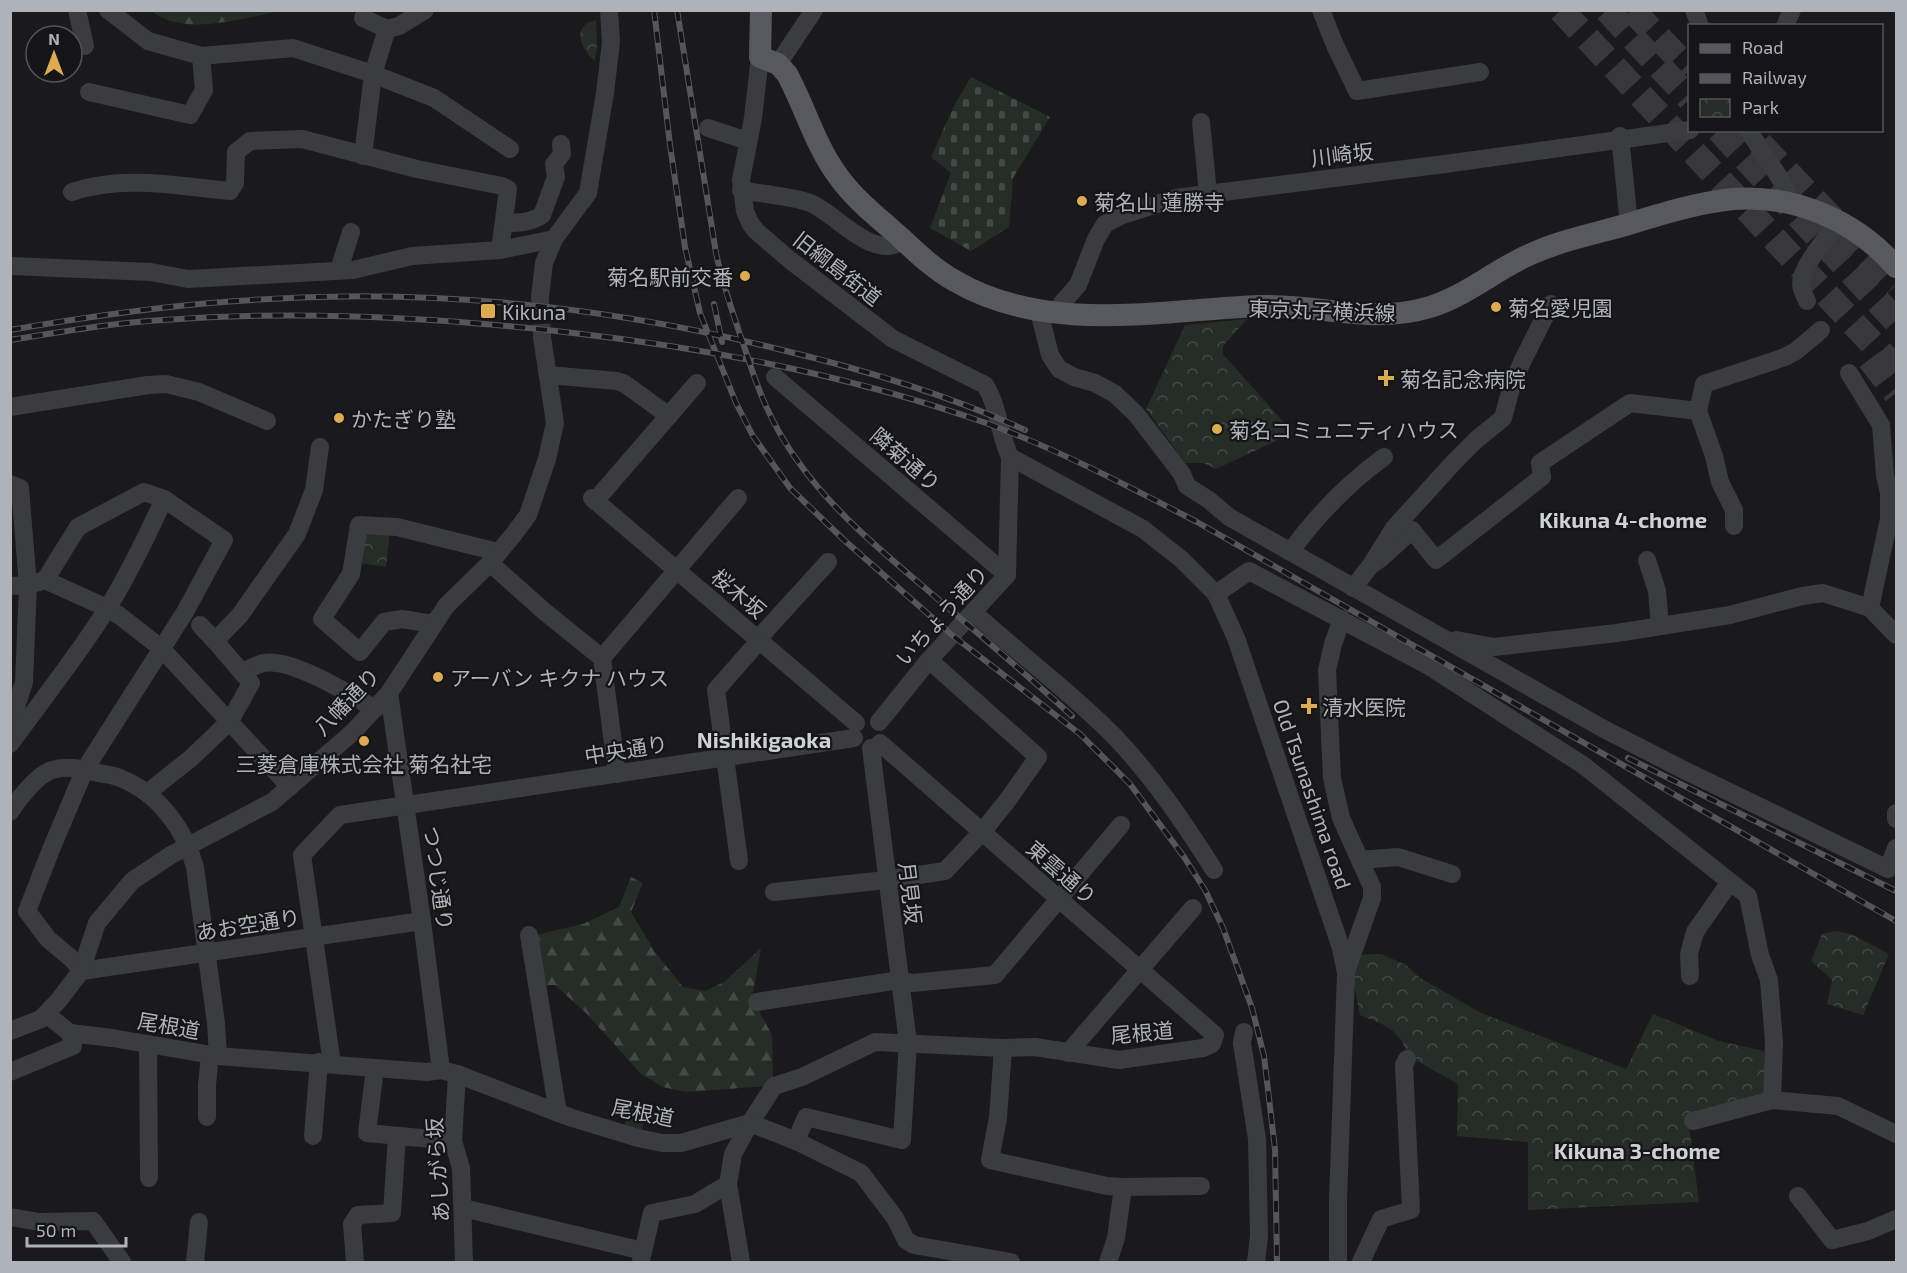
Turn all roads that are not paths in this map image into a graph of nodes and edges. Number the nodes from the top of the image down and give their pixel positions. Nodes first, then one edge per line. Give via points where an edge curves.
1 (76, 10) edge
2 (108, 10) edge
3 (425, 10) edge
4 (609, 10) edge
5 (761, 10) edge
6 (814, 10) edge
7 (1321, 10) edge
8 (1792, 10) edge
9 (363, 18) dead end
10 (1786, 24) edge
11 (387, 29) junction
12 (85, 46) dead end
13 (201, 56) junction
14 (769, 61) junction
15 (1480, 72) dead end
16 (373, 74) junction
17 (89, 92) dead end
18 (1201, 122) dead end
19 (708, 128) dead end
20 (1688, 130) edge
21 (1749, 132) edge
22 (1621, 138) junction
23 (748, 141) junction
24 (561, 144) dead end
25 (510, 149) dead end
26 (363, 156) junction
27 (741, 190) junction
28 (72, 192) dead end
29 (1208, 193) junction
30 (1792, 204) junction
31 (542, 215) junction
32 (1839, 221) junction
33 (504, 223) junction
34 (1629, 224) junction
35 (351, 232) dead end
36 (552, 240) junction
37 (903, 240) junction
38 (500, 250) junction
39 (10, 266) edge
40 (1896, 267) edge
41 (339, 270) junction
42 (540, 297) tunnel mouth
43 (1807, 301) dead end
44 (1551, 304) dead end
45 (1050, 312) junction
46 (1821, 330) dead end
47 (542, 337) tunnel mouth
48 (1849, 373) dead end
49 (548, 375) junction
50 (775, 377) dead end
51 (697, 383) dead end
52 (10, 406) edge
53 (1698, 411) junction
54 (669, 416) junction
55 (267, 421) dead end
56 (320, 447) dead end
57 (1010, 457) junction
58 (1384, 457) dead end
59 (10, 484) edge
60 (738, 498) dead end
61 (164, 499) junction
62 (1734, 526) dead end
63 (1290, 552) junction
64 (494, 557) junction
65 (1647, 560) dead end
66 (828, 562) dead end
67 (1371, 565) junction
68 (678, 571) junction
69 (1007, 575) junction
70 (28, 584) edge
71 (1353, 588) junction
72 (1216, 594) junction
73 (107, 608) junction
74 (1870, 608) junction
75 (973, 612) junction
76 (191, 617) junction
77 (1342, 619) junction
78 (433, 624) junction
79 (1660, 626) junction
80 (1896, 635) edge
81 (1442, 638) junction
82 (758, 640) junction
83 (215, 641) junction
84 (161, 648) junction
85 (602, 658) junction
86 (929, 660) junction
87 (243, 672) junction
88 (389, 693) junction
89 (375, 709) junction
90 (230, 721) junction
91 (879, 722) junction
92 (10, 726) edge
93 (855, 730) junction
94 (10, 744) edge
95 (876, 746) junction
96 (725, 757) junction
97 (85, 769) junction
98 (617, 774) junction
99 (290, 788) junction
100 (147, 793) junction
101 (405, 805) junction
102 (10, 812) edge
103 (1896, 813) edge
104 (1896, 819) edge
105 (1121, 825) dead end
106 (982, 832) junction
107 (189, 846) junction
108 (1896, 848) edge
109 (1360, 860) junction
110 (739, 861) dead end
111 (1214, 870) dead end
112 (1452, 874) dead end
113 (886, 880) junction
114 (1731, 882) junction
115 (774, 892) dead end
116 (1059, 899) junction
117 (1193, 908) dead end
118 (19, 914) edge
119 (422, 921) junction
120 (529, 936) dead end
121 (314, 937) junction
122 (207, 953) junction
123 (1141, 970) junction
124 (81, 971) junction
125 (1346, 973) junction
126 (1690, 976) dead end
127 (900, 980) junction
128 (757, 1002) dead end
129 (46, 1014) junction
130 (10, 1031) edge
131 (1244, 1032) dead end
132 (70, 1033) junction
133 (1215, 1035) joint
134 (908, 1043) junction
135 (148, 1044) junction
136 (1003, 1048) junction
137 (1068, 1053) junction
138 (214, 1055) junction
139 (1407, 1059) dead end
140 (325, 1063) junction
141 (375, 1068) junction
142 (10, 1072) edge
143 (449, 1072) junction
144 (1772, 1100) junction
145 (558, 1113) junction
146 (207, 1118) dead end
147 (1693, 1121) dead end
148 (750, 1123) junction
149 (1896, 1134) edge
150 (313, 1136) dead end
151 (397, 1136) junction
152 (453, 1141) junction
153 (796, 1141) junction
154 (148, 1178) dead end
155 (728, 1184) junction
156 (1201, 1186) dead end
157 (1123, 1188) junction
158 (1798, 1196) dead end
159 (463, 1208) junction
160 (10, 1217) edge
161 (1896, 1219) edge
162 (199, 1222) dead end
163 (642, 1257) edge
164 (122, 1263) edge
165 (195, 1263) edge
166 (355, 1263) edge
167 (464, 1263) edge
168 (741, 1263) edge
169 (1011, 1263) edge
170 (1108, 1263) edge
171 (1256, 1263) edge
172 (1338, 1263) edge
173 (1361, 1263) edge

1 - 12 street
2 - 13 street via 148,41
3 - 11 street
4 - 36 street via 606,93 588,193
5 - 14 main road
6 - 14 street
7 - 15 street via 1357,91
8 - 10 street
9 - 11 street
11 - 16 street
13 - 16 street via 293,48
13 - 17 street via 204,90 190,115
14 - 23 street, 旧綱島街道
14 - 37 main road, 東京丸子横浜線 via 787,74 793,84 837,175 859,201
16 - 25 street via 434,98
16 - 26 street
18 - 29 street
19 - 23 street
20 - 22 street, 川崎坂
21 - 30 street
22 - 29 street, 川崎坂
22 - 34 street
23 - 27 street, 旧綱島街道
24 - 31 street via 562,154 554,164 556,177
26 - 28 street via 302,138 250,141 236,152 235,183 230,191 119,182
26 - 33 street via 502,186 508,189
27 - 37 street via 810,203 861,238 889,247
27 - 57 street, 旧綱島街道 via 750,223 790,260 894,339 985,385 992,395
29 - 45 street, 川崎坂 via 1176,198 1106,224 1078,285
30 - 32 main road, 東京丸子横浜線
30 - 34 main road, 東京丸子横浜線 via 1758,199 1723,201 1680,208
31 - 33 street via 518,224
31 - 36 street
32 - 40 main road, 東京丸子横浜線 via 1867,238
32 - 43 street via 1804,269 1801,289
33 - 38 street
34 - 45 main road, 東京丸子横浜線 via 1538,251 1460,296 1408,312 1374,315 1275,305 1101,316
35 - 41 street
36 - 38 street
36 - 42 street via 544,262
37 - 45 main road, 東京丸子横浜線 via 956,282 1004,302
38 - 41 street via 412,256
39 - 41 street via 151,272 188,279
44 - 67 street via 1522,362 1503,418 1454,462 1394,528
45 - 63 street via 1050,355 1059,369 1115,394 1136,414 1187,486 1228,517
46 - 53 street via 1785,357 1704,384
47 - 49 street, 八幡通り
48 - 74 street via 1881,425 1889,493 1889,519
49 - 54 street via 617,381
49 - 64 street, 八幡通り via 555,423 550,461 528,515
50 - 69 street, 隣菊通り
51 - 54 street
52 - 55 street via 166,384 199,392
53 - 62 street via 1720,482 1734,510
53 - 67 street via 1630,403 1540,463 1542,477 1436,560 1412,530
54 - 68 street, 桜木坂 via 593,499
56 - 83 street via 314,490 297,534 240,615
57 - 69 street, いちょう通り
57 - 72 street, Old Tsunashima road via 1143,529
58 - 63 street via 1332,501
59 - 70 street via 20,488
60 - 68 street
61 - 70 street via 144,492 78,527
61 - 73 street
61 - 76 street via 224,540
63 - 71 street
64 - 78 street, 八幡通り
64 - 78 street via 397,527 359,525 351,574 322,619 360,652 384,622 402,618
64 - 85 street via 545,612
65 - 79 street via 1657,591
66 - 82 street
67 - 71 street
68 - 82 street, 桜木坂
68 - 85 street
69 - 75 street, いちょう通り
70 - 73 street
70 - 92 street via 24,682
71 - 81 street
72 - 77 street via 1249,571
72 - 125 street, Old Tsunashima road via 1236,638
73 - 84 street
73 - 94 street
74 - 79 street via 1823,592 1730,615
74 - 80 street
75 - 86 street, いちょう通り
75 - 111 street via 1113,736 1164,795
76 - 83 street
76 - 84 street
77 - 109 street via 1327,670 1332,778 1341,818
77 - 114 street via 1427,665 1583,765
78 - 88 street, 八幡通り
79 - 81 street via 1494,647
81 - 108 street via 1602,728 1888,869
82 - 93 street, 桜木坂
82 - 96 street via 716,690
83 - 87 street
84 - 90 street
84 - 97 street
85 - 98 street
86 - 91 street, いちょう通り
86 - 106 street via 1038,757
87 - 89 street via 263,663 288,665
87 - 90 street via 251,683
88 - 89 street, 八幡通り
88 - 101 street, つつじ通り
89 - 99 street, 八幡通り
90 - 99 street
90 - 100 street
91 - 93 street via 865,718
91 - 95 street via 884,730
93 - 95 street via 859,745
93 - 96 street, 中央通り
95 - 106 street, 東雲通り
95 - 113 street, 月見坂
96 - 98 street, 中央通り
96 - 110 street
97 - 100 street via 121,778
97 - 102 street via 51,770 25,790
97 - 118 street
98 - 101 street, 中央通り
99 - 107 street, 八幡通り via 272,802
100 - 107 street via 168,812
101 - 119 street, つつじ通り
101 - 121 street, 中央通り via 340,814 302,855
103 - 104 street
105 - 116 street
106 - 113 street via 945,871
106 - 116 street, 東雲通り
107 - 122 street
107 - 124 street, 八幡通り via 149,868 115,899 97,923
109 - 112 street via 1398,857
109 - 125 street via 1372,887 1372,898
113 - 115 street
113 - 127 street, 月見坂
114 - 126 street via 1695,932 1689,954
114 - 144 street via 1748,896 1769,980 1774,1042
116 - 123 street, 東雲通り
116 - 127 street via 995,975 912,983
117 - 123 street
118 - 124 street
119 - 121 street, あお空通り
119 - 143 street, つつじ通り
120 - 145 street
121 - 122 street, あお空通り
121 - 140 street
122 - 124 street, あお空通り
122 - 138 street via 216,1023
123 - 133 street, 東雲通り
123 - 137 street
124 - 129 street, 八幡通り
125 - 172 street, Old Tsunashima road
127 - 128 street
127 - 134 street, 月見坂
129 - 130 street
129 - 132 street
131 - 171 street via 1242,1043 1257,1139
132 - 135 street, 尾根道
132 - 142 street via 73,1046
133 - 137 street, 尾根道 via 1212,1044 1203,1048 1119,1060
134 - 136 street, 尾根道
134 - 148 street, 尾根道 via 875,1042 774,1086
134 - 153 street, 月見坂 via 903,1140 806,1117
135 - 138 street, 尾根道
135 - 154 street
136 - 137 street, 尾根道 via 1035,1047
136 - 157 street via 998,1118 990,1160
138 - 140 street, 尾根道
138 - 146 street via 207,1085
139 - 173 street via 1404,1065 1411,1210 1381,1219
140 - 141 street, 尾根道
140 - 150 street
141 - 143 street, 尾根道
141 - 151 street via 367,1133
143 - 145 street, 尾根道
143 - 152 street, あしがら坂
144 - 147 street
144 - 149 street via 1838,1106
145 - 148 street, 尾根道 via 662,1143 681,1143
148 - 153 street
148 - 155 street via 733,1154
151 - 152 street
151 - 166 street via 392,1213 358,1215 352,1224
152 - 159 street, あしがら坂 via 461,1168
153 - 169 street via 861,1173 889,1209 906,1240 914,1245
155 - 163 street via 695,1204 652,1213
155 - 168 street
156 - 157 street
157 - 170 street
158 - 161 street via 1832,1240
159 - 163 street via 513,1218
159 - 167 street, あしがら坂
160 - 164 street via 39,1222 93,1221
162 - 165 street

